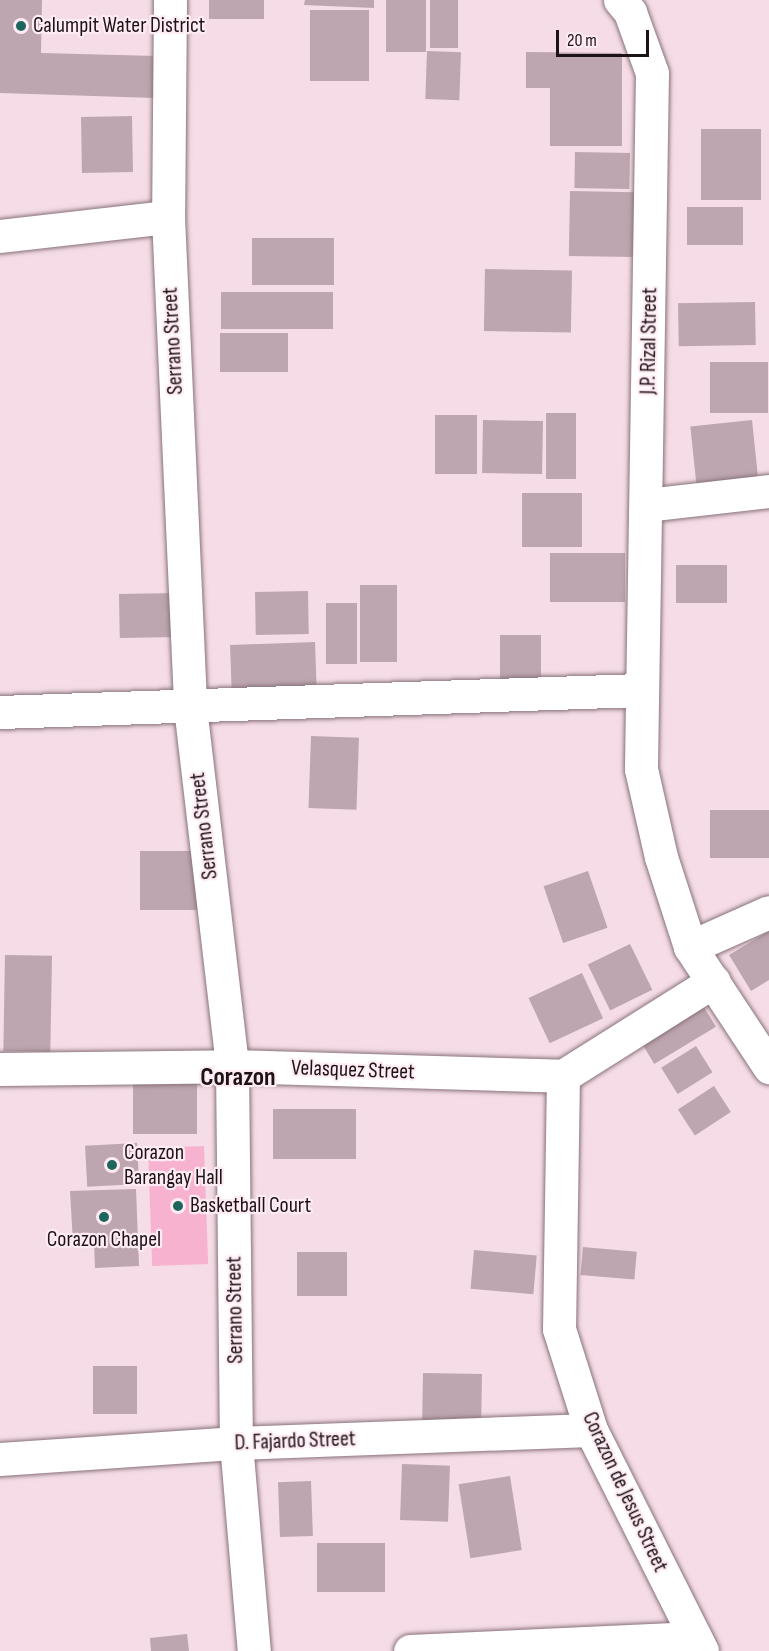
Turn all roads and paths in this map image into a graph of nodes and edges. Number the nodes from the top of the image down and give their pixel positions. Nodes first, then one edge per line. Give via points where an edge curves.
1 (170, 0) edge
2 (620, 0) edge
3 (168, 218) junction
4 (0, 236) edge
5 (769, 491) edge
6 (646, 505) junction
7 (640, 690) junction
8 (190, 708) junction
9 (0, 712) edge
10 (769, 912) edge
11 (690, 947) junction
12 (714, 981) junction
13 (232, 1066) junction
14 (769, 1068) edge
15 (0, 1069) edge
16 (563, 1076) junction
17 (591, 1430) junction
18 (236, 1443) junction
19 (0, 1459) edge
20 (699, 1645) edge
21 (254, 1651) edge
22 (410, 1651) edge

1 - 3 street, Serrano Street
2 - 6 street, J.P. Rizal Street via 630,12 652,73
3 - 4 street
3 - 8 street, Serrano Street
5 - 6 street
6 - 7 street, J.P. Rizal Street
7 - 8 street
7 - 11 street, J.P. Rizal Street via 641,769 661,857
8 - 9 street
8 - 13 street, Serrano Street
10 - 11 street
11 - 12 street, J.P. Rizal Street
12 - 14 street, J.P. Rizal Street
12 - 16 street
13 - 15 street, Velasquez Street
13 - 16 street, Velasquez Street
13 - 18 street, Serrano Street
16 - 17 street, Corazon de Jesus Street via 559,1329
17 - 18 street, D. Fajardo Street
17 - 20 street, Corazon de Jesus Street
18 - 19 street, D. Fajardo Street
18 - 21 street, Serrano Street
20 - 22 street

